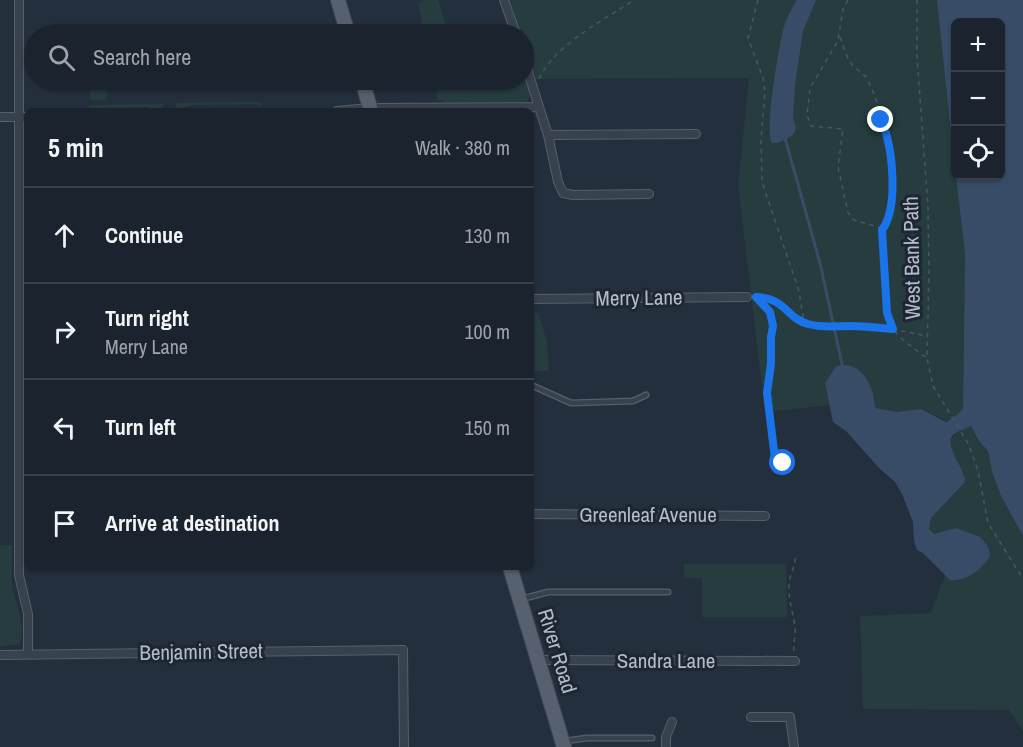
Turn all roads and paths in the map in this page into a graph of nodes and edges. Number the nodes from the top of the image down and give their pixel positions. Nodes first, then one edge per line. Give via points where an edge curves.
1 (19, 0) edge
2 (338, 0) edge
3 (504, 0) edge
4 (634, 0) edge
5 (758, 0) edge
6 (848, 0) edge
7 (917, 0) edge
8 (345, 24) edge
9 (512, 24) edge
10 (840, 36) junction
11 (365, 90) edge
12 (534, 91) joint
13 (539, 107) junction
14 (370, 108) edge
15 (483, 108) edge
16 (0, 117) edge
17 (23, 117) edge
18 (696, 134) dead end
19 (548, 135) junction
20 (649, 194) dead end
21 (882, 230) junction
22 (23, 239) edge
23 (751, 297) junction
24 (534, 299) edge
25 (804, 323) junction
26 (893, 329) junction
27 (928, 336) junction
28 (927, 358) junction
29 (23, 382) edge
30 (534, 386) edge
31 (645, 395) dead end
32 (783, 463) dead end
33 (534, 514) edge
34 (765, 516) dead end
35 (23, 546) edge
36 (795, 556) dead end
37 (511, 570) edge
38 (1023, 579) edge
39 (668, 592) dead end
40 (520, 599) junction
41 (0, 655) edge
42 (28, 655) junction
43 (538, 660) junction
44 (795, 661) joint
45 (751, 717) dead end
46 (672, 722) dead end
47 (652, 738) dead end
48 (563, 744) edge
49 (405, 747) edge
50 (666, 747) edge
51 (794, 747) edge

1 - 17 street
2 - 8 main road
3 - 9 street
4 - 12 path via 548,62
5 - 25 path via 748,38 765,92 762,182 799,291
6 - 10 path
7 - 27 path, West Bank Path via 917,57 928,207
10 - 21 path via 850,62 866,78 888,140 891,191
10 - 21 path via 810,88 808,122 811,126 843,129 838,167 849,213 855,220
11 - 14 main road
12 - 13 street
13 - 15 street
13 - 19 street
16 - 17 street
17 - 22 street
18 - 19 street
19 - 20 street via 563,193
21 - 26 path via 887,313
22 - 29 street
23 - 24 street, Merry Lane
23 - 25 path via 768,297
23 - 32 path via 770,312 773,326 768,404 775,459
25 - 26 path via 817,327
26 - 27 path
26 - 28 path
27 - 28 path, West Bank Path
28 - 38 path, West Bank Path via 933,386 965,435 978,471 988,523
29 - 35 street
30 - 31 lane via 571,403 633,401
33 - 34 street, Greenleaf Avenue
35 - 42 street via 19,584 28,619
36 - 44 path via 789,591
37 - 40 main road, River Road
39 - 40 lane via 548,592
40 - 43 main road, River Road
41 - 42 street, Benjamin Street
42 - 49 street, Benjamin Street via 403,650
43 - 44 street, Sandra Lane
43 - 48 main road, River Road
45 - 51 street via 790,717
46 - 50 street
47 - 48 lane via 587,738

